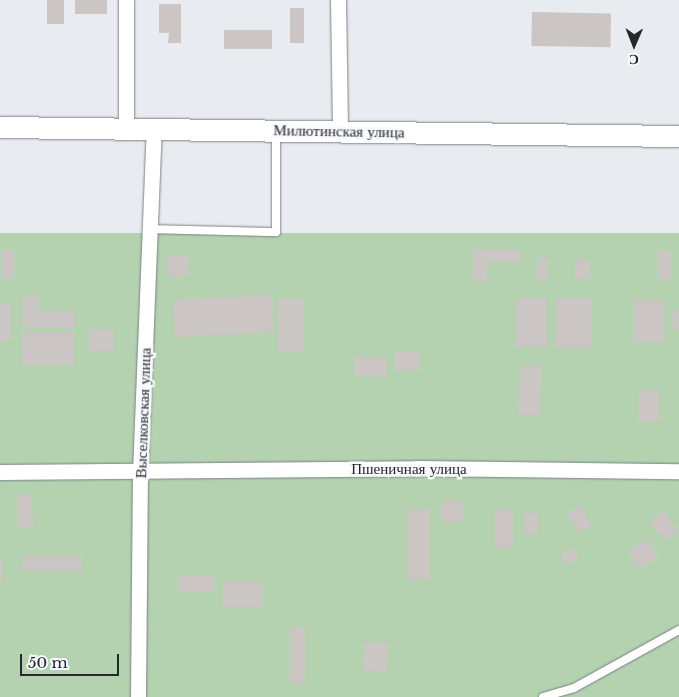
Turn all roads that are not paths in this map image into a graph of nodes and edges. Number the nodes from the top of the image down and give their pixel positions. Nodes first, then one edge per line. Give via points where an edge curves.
1 (126, 0) edge
2 (338, 0) edge
3 (0, 127) edge
4 (126, 128) junction
5 (154, 129) junction
6 (276, 130) junction
7 (340, 131) junction
8 (679, 136) edge
9 (150, 229) junction
10 (679, 471) edge
11 (0, 472) edge
12 (140, 472) junction
13 (679, 630) edge
14 (138, 697) edge
15 (543, 697) edge

1 - 4 street
2 - 7 street
3 - 4 main road, Милютинская улица
4 - 5 main road, Милютинская улица
5 - 6 main road, Милютинская улица
5 - 9 street, Выселковская улица
6 - 7 main road, Милютинская улица
6 - 9 lane via 276,232
7 - 8 main road, Милютинская улица
9 - 12 street, Выселковская улица
10 - 12 street, Пшеничная улица via 417,468
11 - 12 street, Пшеничная улица
12 - 14 street, Выселковская улица
13 - 15 lane via 574,688

